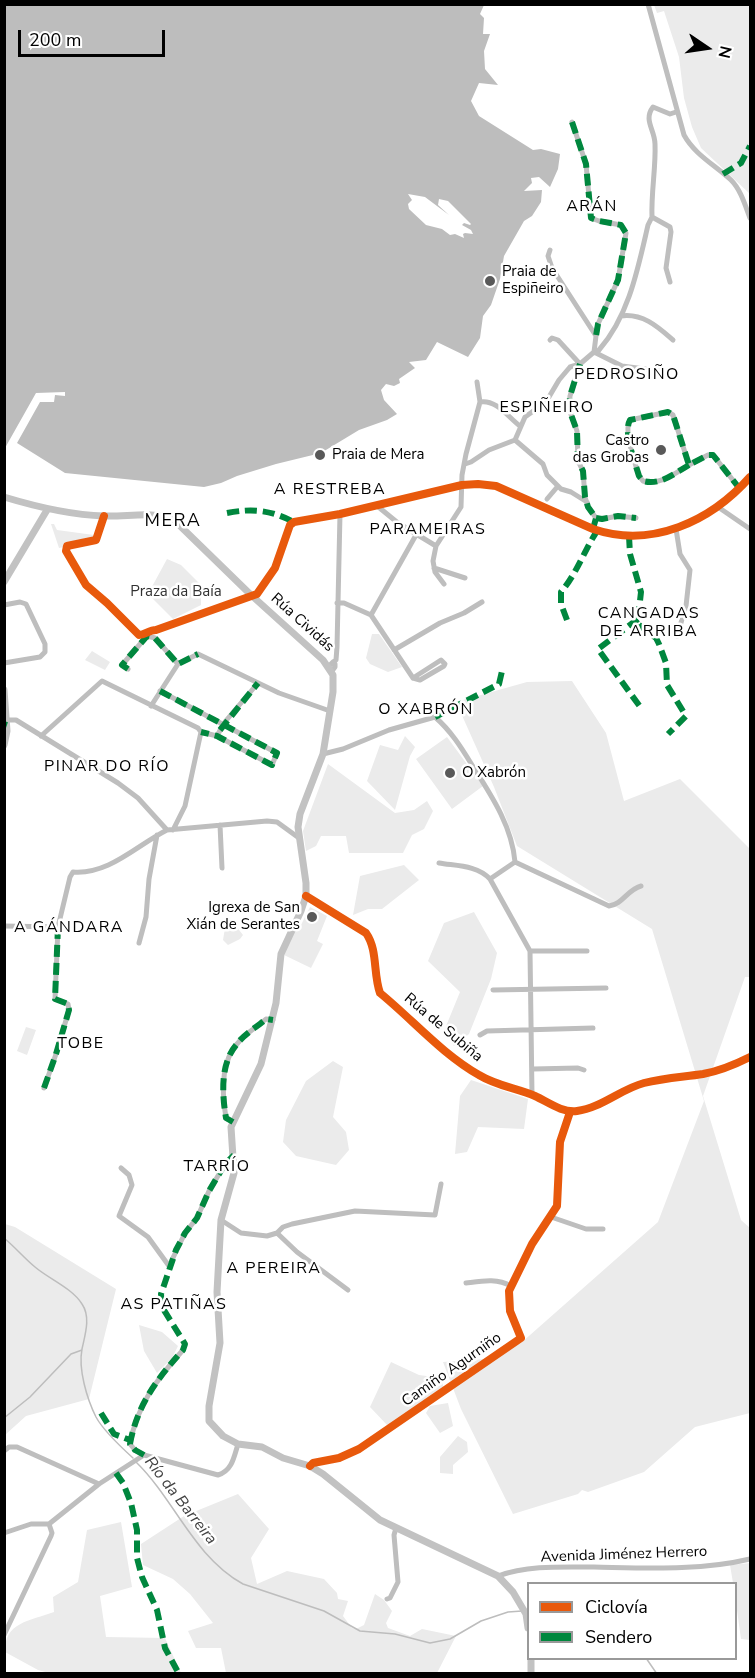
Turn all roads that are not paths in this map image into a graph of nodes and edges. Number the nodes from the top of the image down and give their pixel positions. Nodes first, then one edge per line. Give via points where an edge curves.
1 (648, 4) edge
2 (676, 112) junction
3 (572, 122) dead end
4 (652, 217) junction
5 (750, 218) edge
6 (550, 250) dead end
7 (670, 282) dead end
8 (621, 316) junction
9 (596, 336) junction
10 (550, 340) dead end
11 (673, 340) dead end
12 (594, 352) junction
13 (580, 364) junction
14 (660, 371) dead end
15 (477, 382) dead end
16 (480, 402) junction
17 (520, 426) junction
18 (515, 440) junction
19 (465, 464) junction
20 (689, 465) junction
21 (750, 477) edge
22 (462, 485) junction
23 (558, 486) junction
24 (740, 489) junction
25 (4, 497) edge
26 (546, 499) dead end
27 (587, 502) junction
28 (376, 506) junction
29 (718, 507) junction
30 (47, 510) junction
31 (340, 514) junction
32 (104, 516) junction
33 (596, 518) junction
34 (636, 518) dead end
35 (676, 529) junction
36 (750, 529) edge
37 (593, 530) junction
38 (416, 535) junction
39 (436, 546) junction
40 (434, 568) junction
41 (465, 578) dead end
42 (4, 582) edge
43 (444, 584) dead end
44 (250, 594) junction
45 (482, 602) dead end
46 (337, 603) junction
47 (4, 605) edge
48 (371, 615) junction
49 (677, 636) dead end
50 (394, 650) junction
51 (4, 663) edge
52 (178, 664) junction
53 (331, 666) junction
54 (128, 669) dead end
55 (413, 678) junction
56 (258, 683) junction
57 (4, 690) edge
58 (160, 692) junction
59 (151, 706) junction
60 (330, 711) junction
61 (6, 720) edge
62 (224, 723) junction
63 (201, 732) junction
64 (41, 736) junction
65 (216, 736) junction
66 (4, 745) edge
67 (323, 754) junction
68 (220, 825) junction
69 (170, 830) junction
70 (157, 835) junction
71 (299, 838) junction
72 (515, 862) junction
73 (439, 863) dead end
74 (222, 868) dead end
75 (490, 879) junction
76 (641, 886) dead end
77 (306, 896) junction
78 (4, 926) edge
79 (58, 927) junction
80 (139, 943) dead end
81 (530, 951) junction
82 (587, 951) dead end
83 (606, 988) dead end
84 (493, 990) dead end
85 (531, 990) junction
86 (273, 1020) junction
87 (594, 1028) dead end
88 (532, 1030) junction
89 (480, 1035) dead end
90 (750, 1057) edge
91 (533, 1069) junction
92 (584, 1070) dead end
93 (44, 1088) dead end
94 (532, 1095) junction
95 (570, 1112) junction
96 (233, 1122) junction
97 (234, 1155) junction
98 (121, 1168) dead end
99 (441, 1184) dead end
100 (551, 1217) junction
101 (221, 1221) junction
102 (603, 1229) dead end
103 (277, 1233) junction
104 (466, 1282) dead end
105 (511, 1286) junction
106 (348, 1290) dead end
107 (183, 1350) dead end
108 (238, 1444) junction
109 (4, 1451) edge
110 (144, 1455) junction
111 (310, 1466) junction
112 (99, 1484) junction
113 (49, 1524) junction
114 (396, 1528) junction
115 (4, 1533) edge
116 (750, 1559) edge
117 (498, 1576) junction
118 (387, 1599) dead end
119 (527, 1621) edge
120 (4, 1635) edge

1 - 2 street
2 - 4 street via 670,114 653,107 648,119 656,143
2 - 5 street via 689,145 732,181
3 - 9 street via 586,164 591,218 621,225 626,233 618,280
4 - 7 street via 670,227 666,268
4 - 8 street via 633,288
6 - 9 street via 552,268
8 - 11 street via 648,320
8 - 12 street via 604,345
9 - 12 street
10 - 13 street via 558,340
12 - 13 street
12 - 14 street via 622,366
13 - 17 street via 570,367 546,402 525,417
13 - 27 street via 569,408 577,431 578,461
15 - 16 street
16 - 17 street via 494,404
16 - 19 street
17 - 18 street
18 - 19 street
18 - 23 street via 543,464
19 - 22 street
20 - 20 street via 673,414 630,420 628,435 643,482 659,482
20 - 24 street via 713,455
21 - 24 street
22 - 28 street
22 - 37 street via 496,486
22 - 39 street via 461,507
23 - 26 street
23 - 27 street
24 - 29 street
25 - 30 main road
27 - 33 street
28 - 31 street
28 - 38 street
29 - 35 street
29 - 36 street
30 - 32 main road
30 - 42 main road
31 - 44 street via 290,525 275,568 257,594
31 - 46 street
32 - 44 main road, Rúa Cividás via 161,515 173,519
32 - 44 street via 96,540 66,548 86,585 139,635
33 - 34 street
33 - 37 street
35 - 37 street via 629,536
35 - 49 street via 680,554 690,570 686,606
38 - 39 street
38 - 48 street
39 - 40 street
40 - 41 street
40 - 43 street
44 - 53 main road, Rúa Cividás
45 - 50 street
46 - 48 street
46 - 53 street via 337,653
47 - 51 street via 26,604 45,644 40,657
48 - 50 street
50 - 55 street
52 - 54 street via 155,638 147,636 122,665
52 - 56 street via 198,654
52 - 58 street
53 - 60 main road via 334,682
55 - 55 street via 420,680 446,664 441,660
56 - 60 street
56 - 62 street
57 - 61 main road
58 - 59 street
58 - 62 street
59 - 63 street
59 - 64 street via 102,681
60 - 67 main road
61 - 64 street via 16,720
61 - 66 main road
62 - 65 street
62 - 65 street via 277,753 273,765
63 - 65 street
63 - 69 street via 185,806
64 - 69 street via 118,783
67 - 71 main road via 300,814
67 - 72 street via 435,717 449,728 495,803 510,835
68 - 69 street
68 - 71 street via 277,822
68 - 74 street
69 - 70 street
70 - 79 street via 113,863 92,872 73,872
70 - 80 street
71 - 77 main road
72 - 75 street
72 - 76 street via 609,906 632,888
73 - 75 street via 478,870
75 - 81 street
77 - 86 main road via 281,954
77 - 94 street, Rúa de Subiña via 366,933 380,993 477,1074 497,1085
78 - 79 street
79 - 93 street via 55,999 68,1004 69,1010
81 - 82 street
81 - 85 street
83 - 85 street
84 - 85 street
85 - 88 street
86 - 96 main road via 261,1064
86 - 96 street via 266,1019 237,1043 226,1063 226,1118
87 - 88 street
88 - 89 street via 487,1031
88 - 91 street
90 - 95 street via 704,1074 638,1085
91 - 92 street
91 - 94 street
94 - 95 street, Rúa de Subiña
95 - 100 street, Camiño Agurniño via 560,1142 557,1206
96 - 97 main road
97 - 98 street via 209,1191 169,1266 148,1238 119,1216 132,1185
97 - 101 main road via 234,1173
99 - 103 street via 435,1215 354,1212 292,1224
100 - 102 street via 586,1229
100 - 105 street, Camiño Agurniño
101 - 103 street via 241,1233
101 - 108 main road via 217,1292 220,1343 208,1414 215,1429
103 - 106 street
104 - 105 street via 495,1281
105 - 111 street, Camiño Agurniño via 510,1311 521,1338 358,1449
107 - 110 street via 149,1391 132,1434 130,1444
108 - 110 street via 231,1466 218,1475
108 - 111 main road via 262,1447
109 - 112 street via 17,1448
110 - 112 street
111 - 114 main road
112 - 113 street
113 - 115 street via 31,1524
113 - 120 street via 51,1536
114 - 117 main road
114 - 118 street via 398,1582
116 - 117 street, Avenida Jiménez Herrero via 675,1568 560,1567
117 - 119 main road via 513,1592

